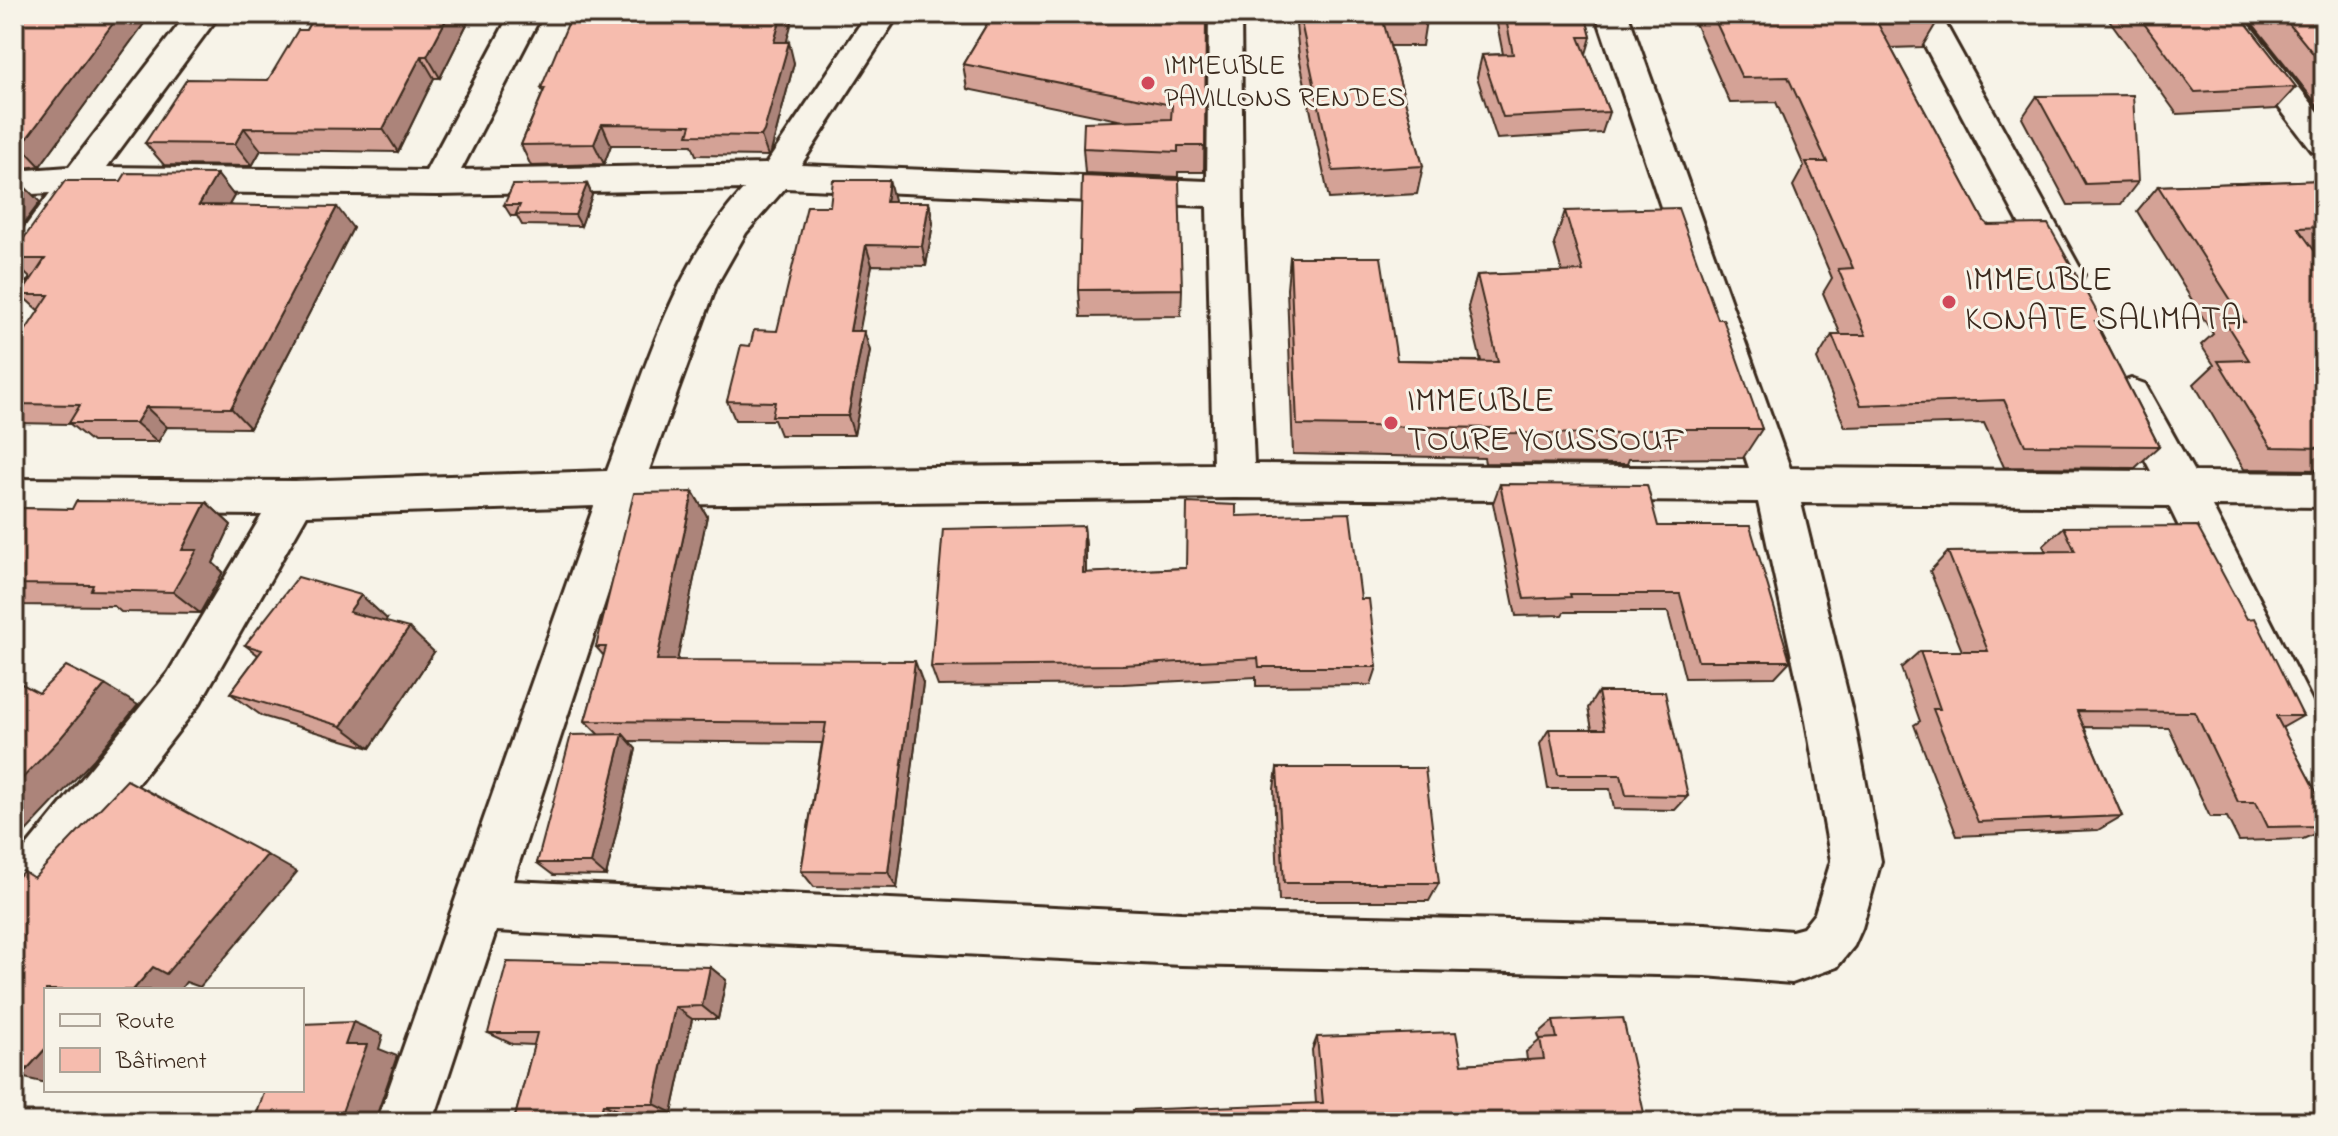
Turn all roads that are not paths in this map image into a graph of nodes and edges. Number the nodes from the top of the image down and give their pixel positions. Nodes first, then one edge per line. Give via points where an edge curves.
1 (204, 14) edge
2 (526, 14) edge
3 (883, 14) edge
4 (1225, 14) edge
5 (1612, 14) edge
6 (1924, 14) edge
7 (2224, 14) edge
8 (2324, 143) edge
9 (776, 176) junction
10 (79, 179) junction
11 (14, 183) edge
12 (437, 183) junction
13 (1225, 194) junction
14 (14, 270) edge
15 (2082, 306) edge
16 (2113, 362) edge
17 (1234, 481) junction
18 (1776, 487) junction
19 (2181, 487) junction
20 (622, 488) junction
21 (2324, 490) edge
22 (14, 496) edge
23 (295, 498) junction
24 (2324, 775) edge
25 (14, 902) edge
26 (479, 905) junction
27 (405, 1122) edge

1 - 10 street
2 - 12 street
3 - 9 street
4 - 13 street
5 - 18 street
6 - 15 street
7 - 8 street
9 - 12 street
9 - 13 street
9 - 20 street via 733,224 698,283
10 - 11 street
10 - 12 street
10 - 14 street
13 - 17 street
16 - 19 street
17 - 18 street
17 - 20 street
18 - 19 street
18 - 26 street via 1856,861 1836,928 1819,949 1792,957 1181,939
19 - 21 street
19 - 24 street
20 - 23 street
20 - 26 street
22 - 23 street
23 - 25 street via 184,688
26 - 27 street

